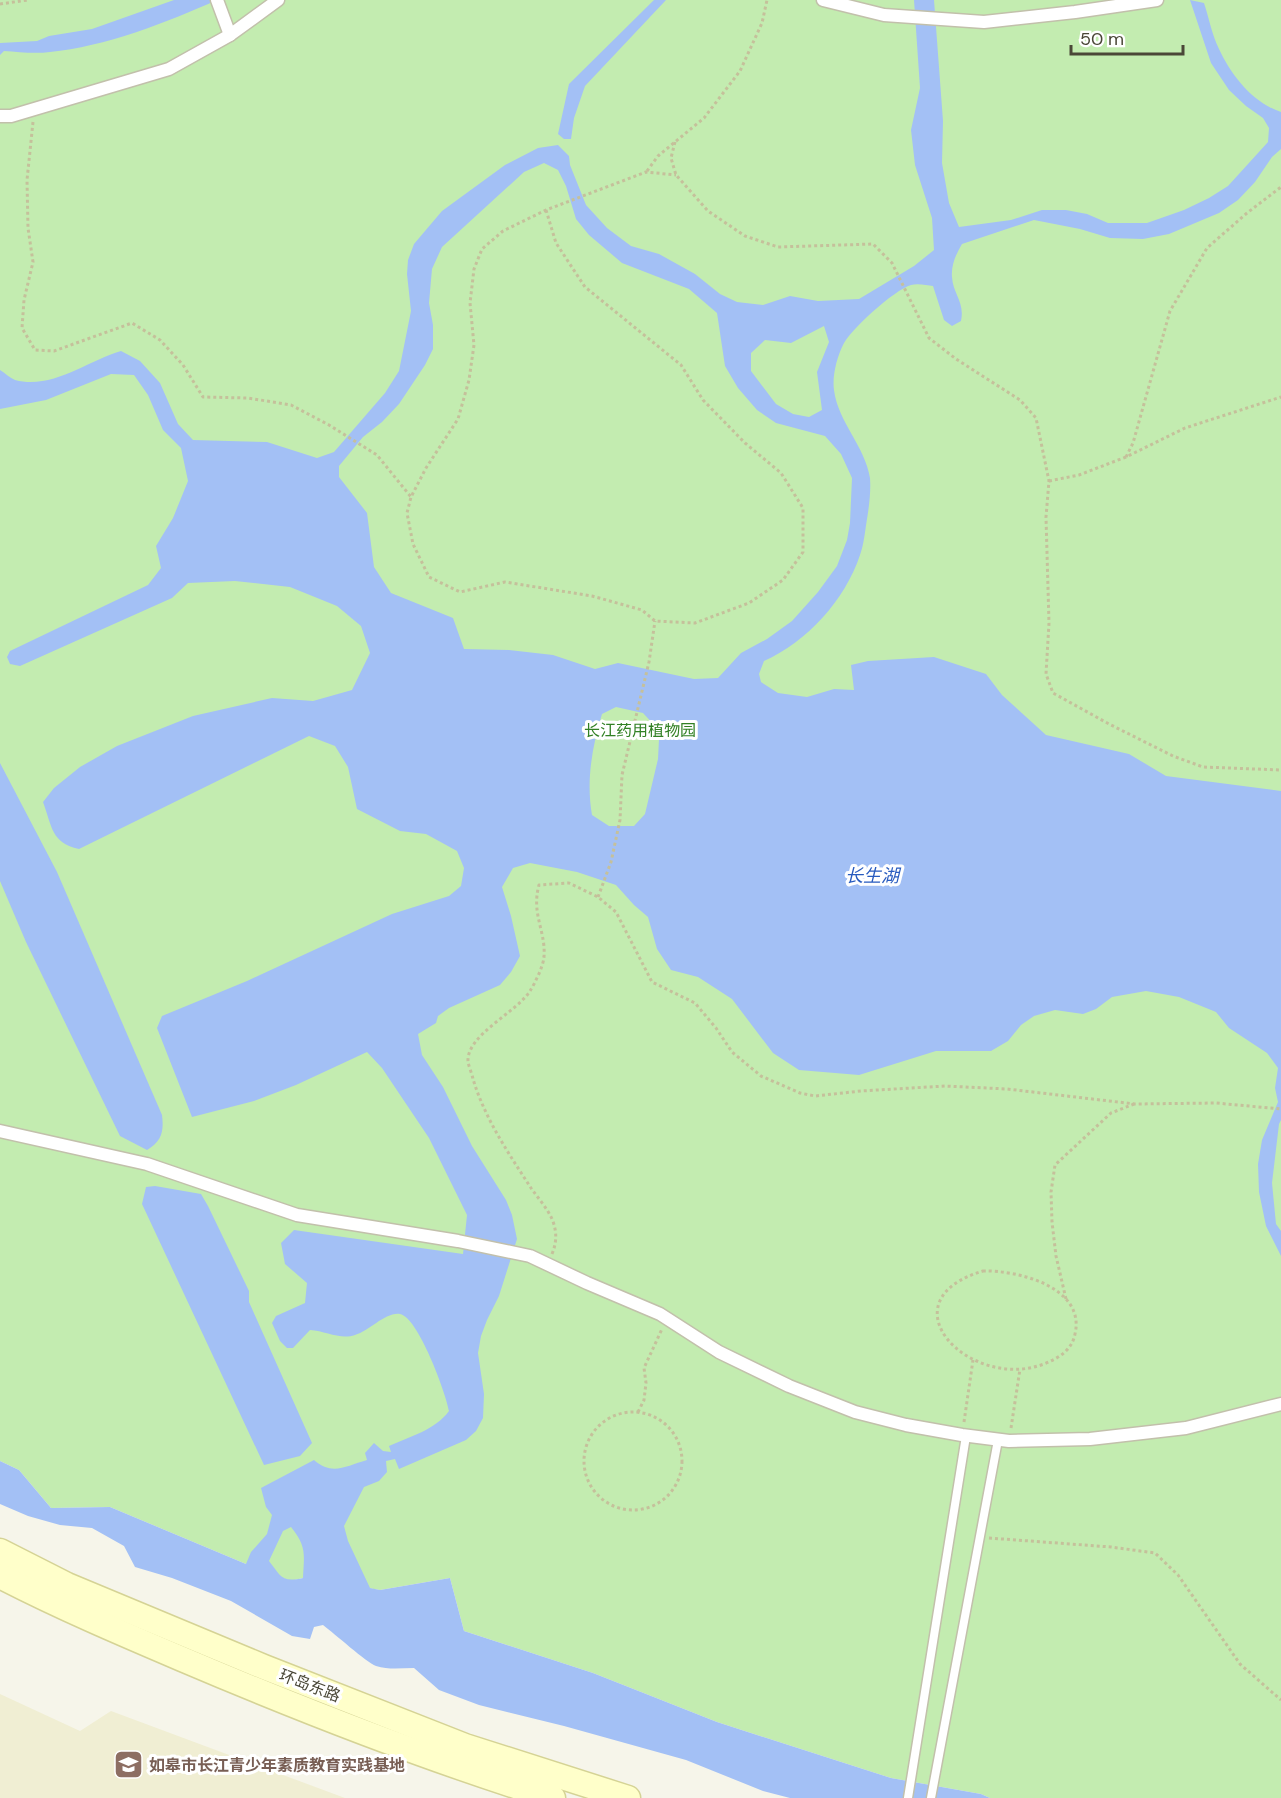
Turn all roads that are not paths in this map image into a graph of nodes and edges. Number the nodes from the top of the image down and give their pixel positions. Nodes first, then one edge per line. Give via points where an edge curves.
1 (217, 0) edge
2 (278, 0) edge
3 (823, 0) edge
4 (1157, 0) edge
5 (230, 34) junction
6 (0, 116) edge
7 (0, 1131) edge
8 (1281, 1404) edge
9 (964, 1436) junction
10 (1003, 1441) junction
11 (0, 1551) edge
12 (0, 1576) edge
13 (931, 1795) edge
14 (553, 1798) edge
15 (628, 1798) edge
16 (908, 1798) edge

1 - 5 street
2 - 5 street
3 - 4 street via 884,15 984,22
5 - 6 street via 169,69
7 - 9 street via 147,1164 297,1215 530,1256 660,1314 719,1352 789,1386 855,1412
8 - 10 street via 1185,1428 1090,1439
9 - 10 street
9 - 16 lane
10 - 13 lane
11 - 15 main road, 环岛东路 via 67,1585 274,1671 465,1746
12 - 14 main road, 环岛东路 via 57,1605 255,1691 461,1769

